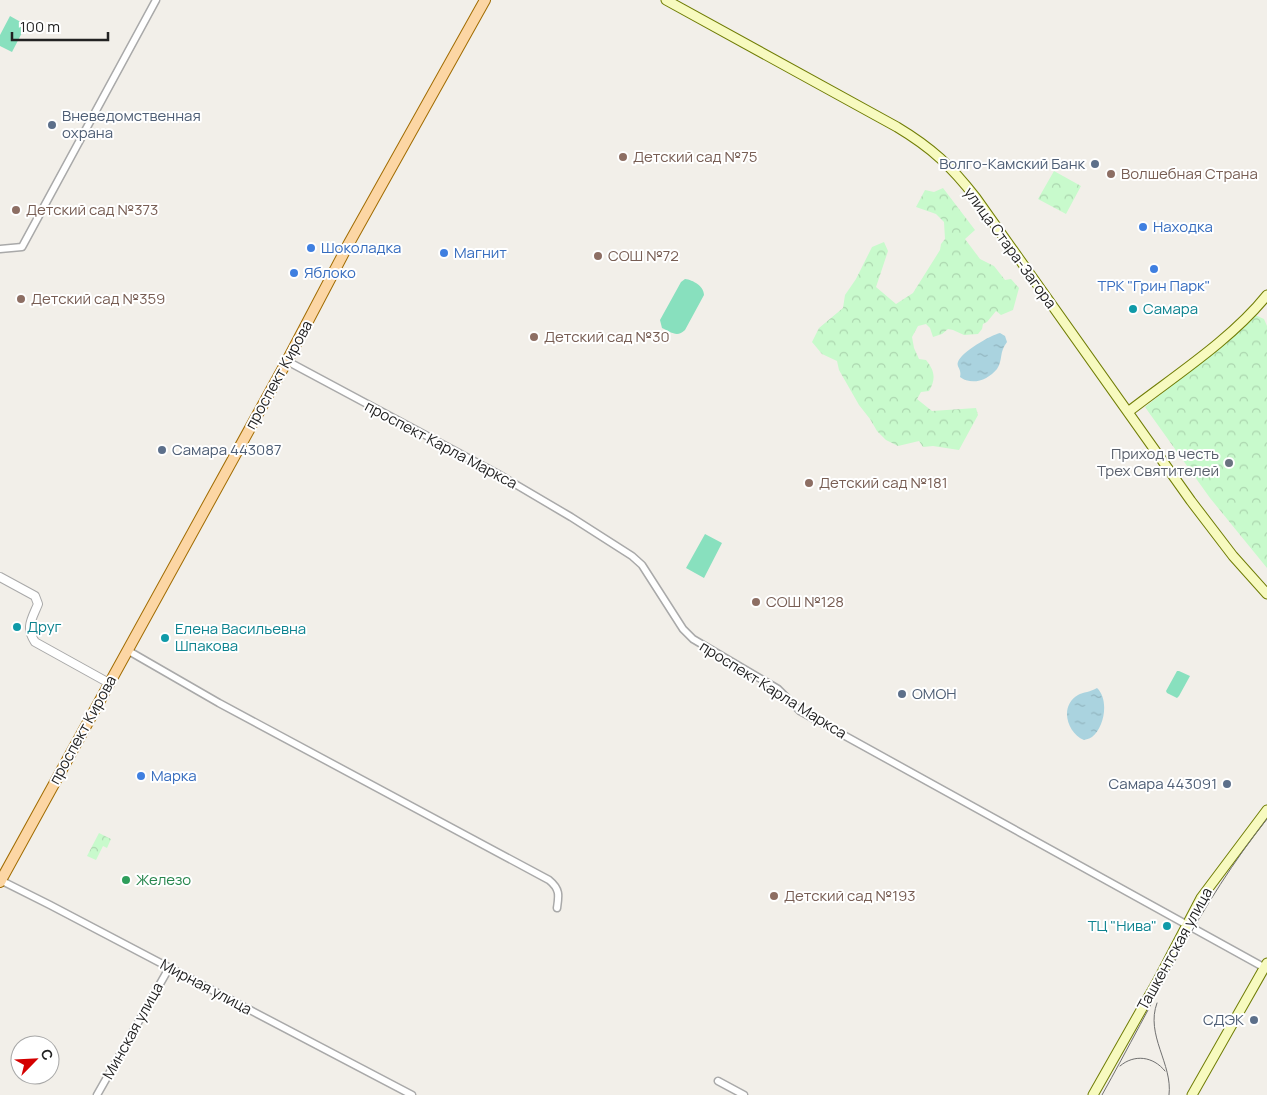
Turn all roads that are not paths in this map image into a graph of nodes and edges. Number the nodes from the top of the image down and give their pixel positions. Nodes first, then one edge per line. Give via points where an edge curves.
1 (156, 0) edge
2 (484, 0) edge
3 (666, 0) edge
4 (0, 249) edge
5 (1267, 295) edge
6 (287, 360) junction
7 (1128, 412) junction
8 (0, 577) edge
9 (1267, 594) edge
10 (127, 650) junction
11 (109, 683) junction
12 (1267, 810) edge
13 (0, 881) edge
14 (557, 908) dead end
15 (1186, 924) junction
16 (1266, 966) edge
17 (169, 968) junction
18 (718, 1081) dead end
19 (97, 1095) edge
20 (412, 1095) edge
21 (744, 1095) edge
22 (1093, 1095) edge
23 (1192, 1095) edge

1 - 4 street via 22,247
2 - 6 main road, проспект Кирова
3 - 7 main road, улица Стара-Загора via 897,127 932,150 976,198
5 - 7 main road via 1219,341
6 - 10 main road, проспект Кирова
6 - 15 street, проспект Карла Маркса via 498,474 632,556 642,565 683,629 693,639 778,689 800,711
7 - 9 main road, улица Стара-Загора via 1191,501
8 - 11 street via 35,596 38,604 29,626 35,642
10 - 11 main road, проспект Кирова
10 - 14 street via 227,708 549,880 556,886 559,896
11 - 13 main road, проспект Кирова
12 - 15 main road, Ташкентская улица via 1201,898
13 - 17 street, Мирная улица
15 - 16 street, проспект Карла Маркса
15 - 22 main road, Ташкентская улица
16 - 23 main road
17 - 19 street, Минская улица
17 - 20 street, Мирная улица
18 - 21 street

